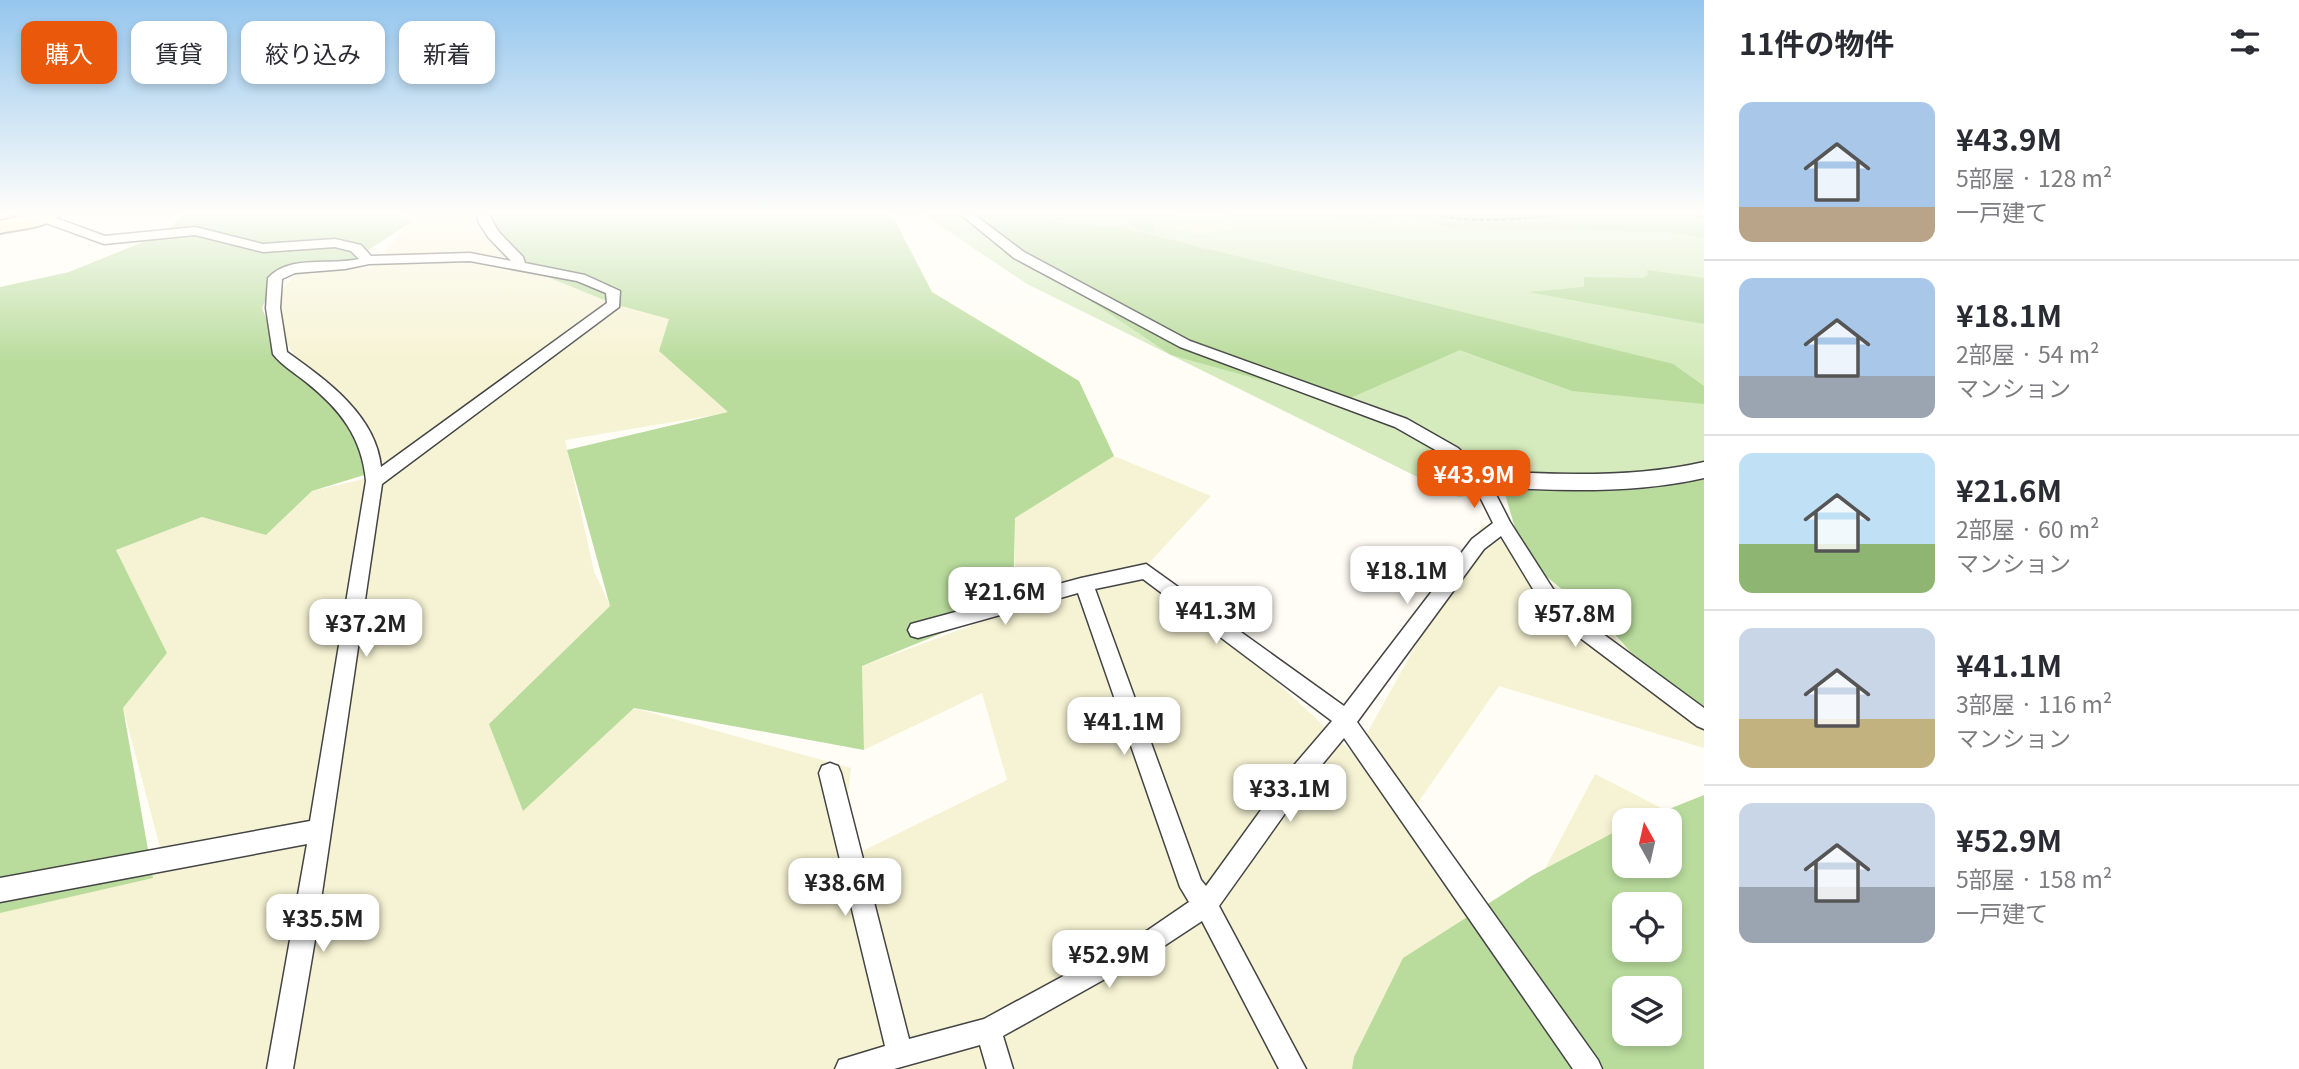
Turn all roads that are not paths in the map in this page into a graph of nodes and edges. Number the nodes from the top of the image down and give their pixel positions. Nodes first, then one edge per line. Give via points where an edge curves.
1 (362, 263) edge
2 (505, 263) edge
3 (1034, 263) edge
4 (518, 265) joint
5 (1704, 470) edge
6 (1480, 479) junction
7 (374, 481) junction
8 (1503, 525) junction
9 (1084, 585) junction
10 (918, 630) dead end
11 (1704, 720) edge
12 (1345, 721) junction
13 (830, 773) dead end
14 (317, 831) junction
15 (0, 890) edge
16 (1206, 905) junction
17 (988, 1030) junction
18 (900, 1054) junction
19 (280, 1069) edge
20 (848, 1069) edge
21 (1000, 1069) edge
22 (1293, 1069) edge
23 (1590, 1069) edge

1 - 7 street via 296,268 278,274 272,287 273,308 280,354 353,418 367,438
2 - 4 street
3 - 6 street via 1185,344 1401,423 1452,452
4 - 7 street via 607,287 615,302
5 - 6 street via 1594,484
6 - 8 street
7 - 14 street
8 - 11 street via 1562,614
8 - 12 street via 1478,544
9 - 10 street
9 - 12 street via 1146,571 1295,678
9 - 16 street via 1192,887
12 - 16 street via 1298,777
12 - 23 street
13 - 18 street
14 - 15 street
14 - 19 street
16 - 17 street via 1156,938
16 - 22 street
17 - 18 street
17 - 21 street
18 - 20 street

